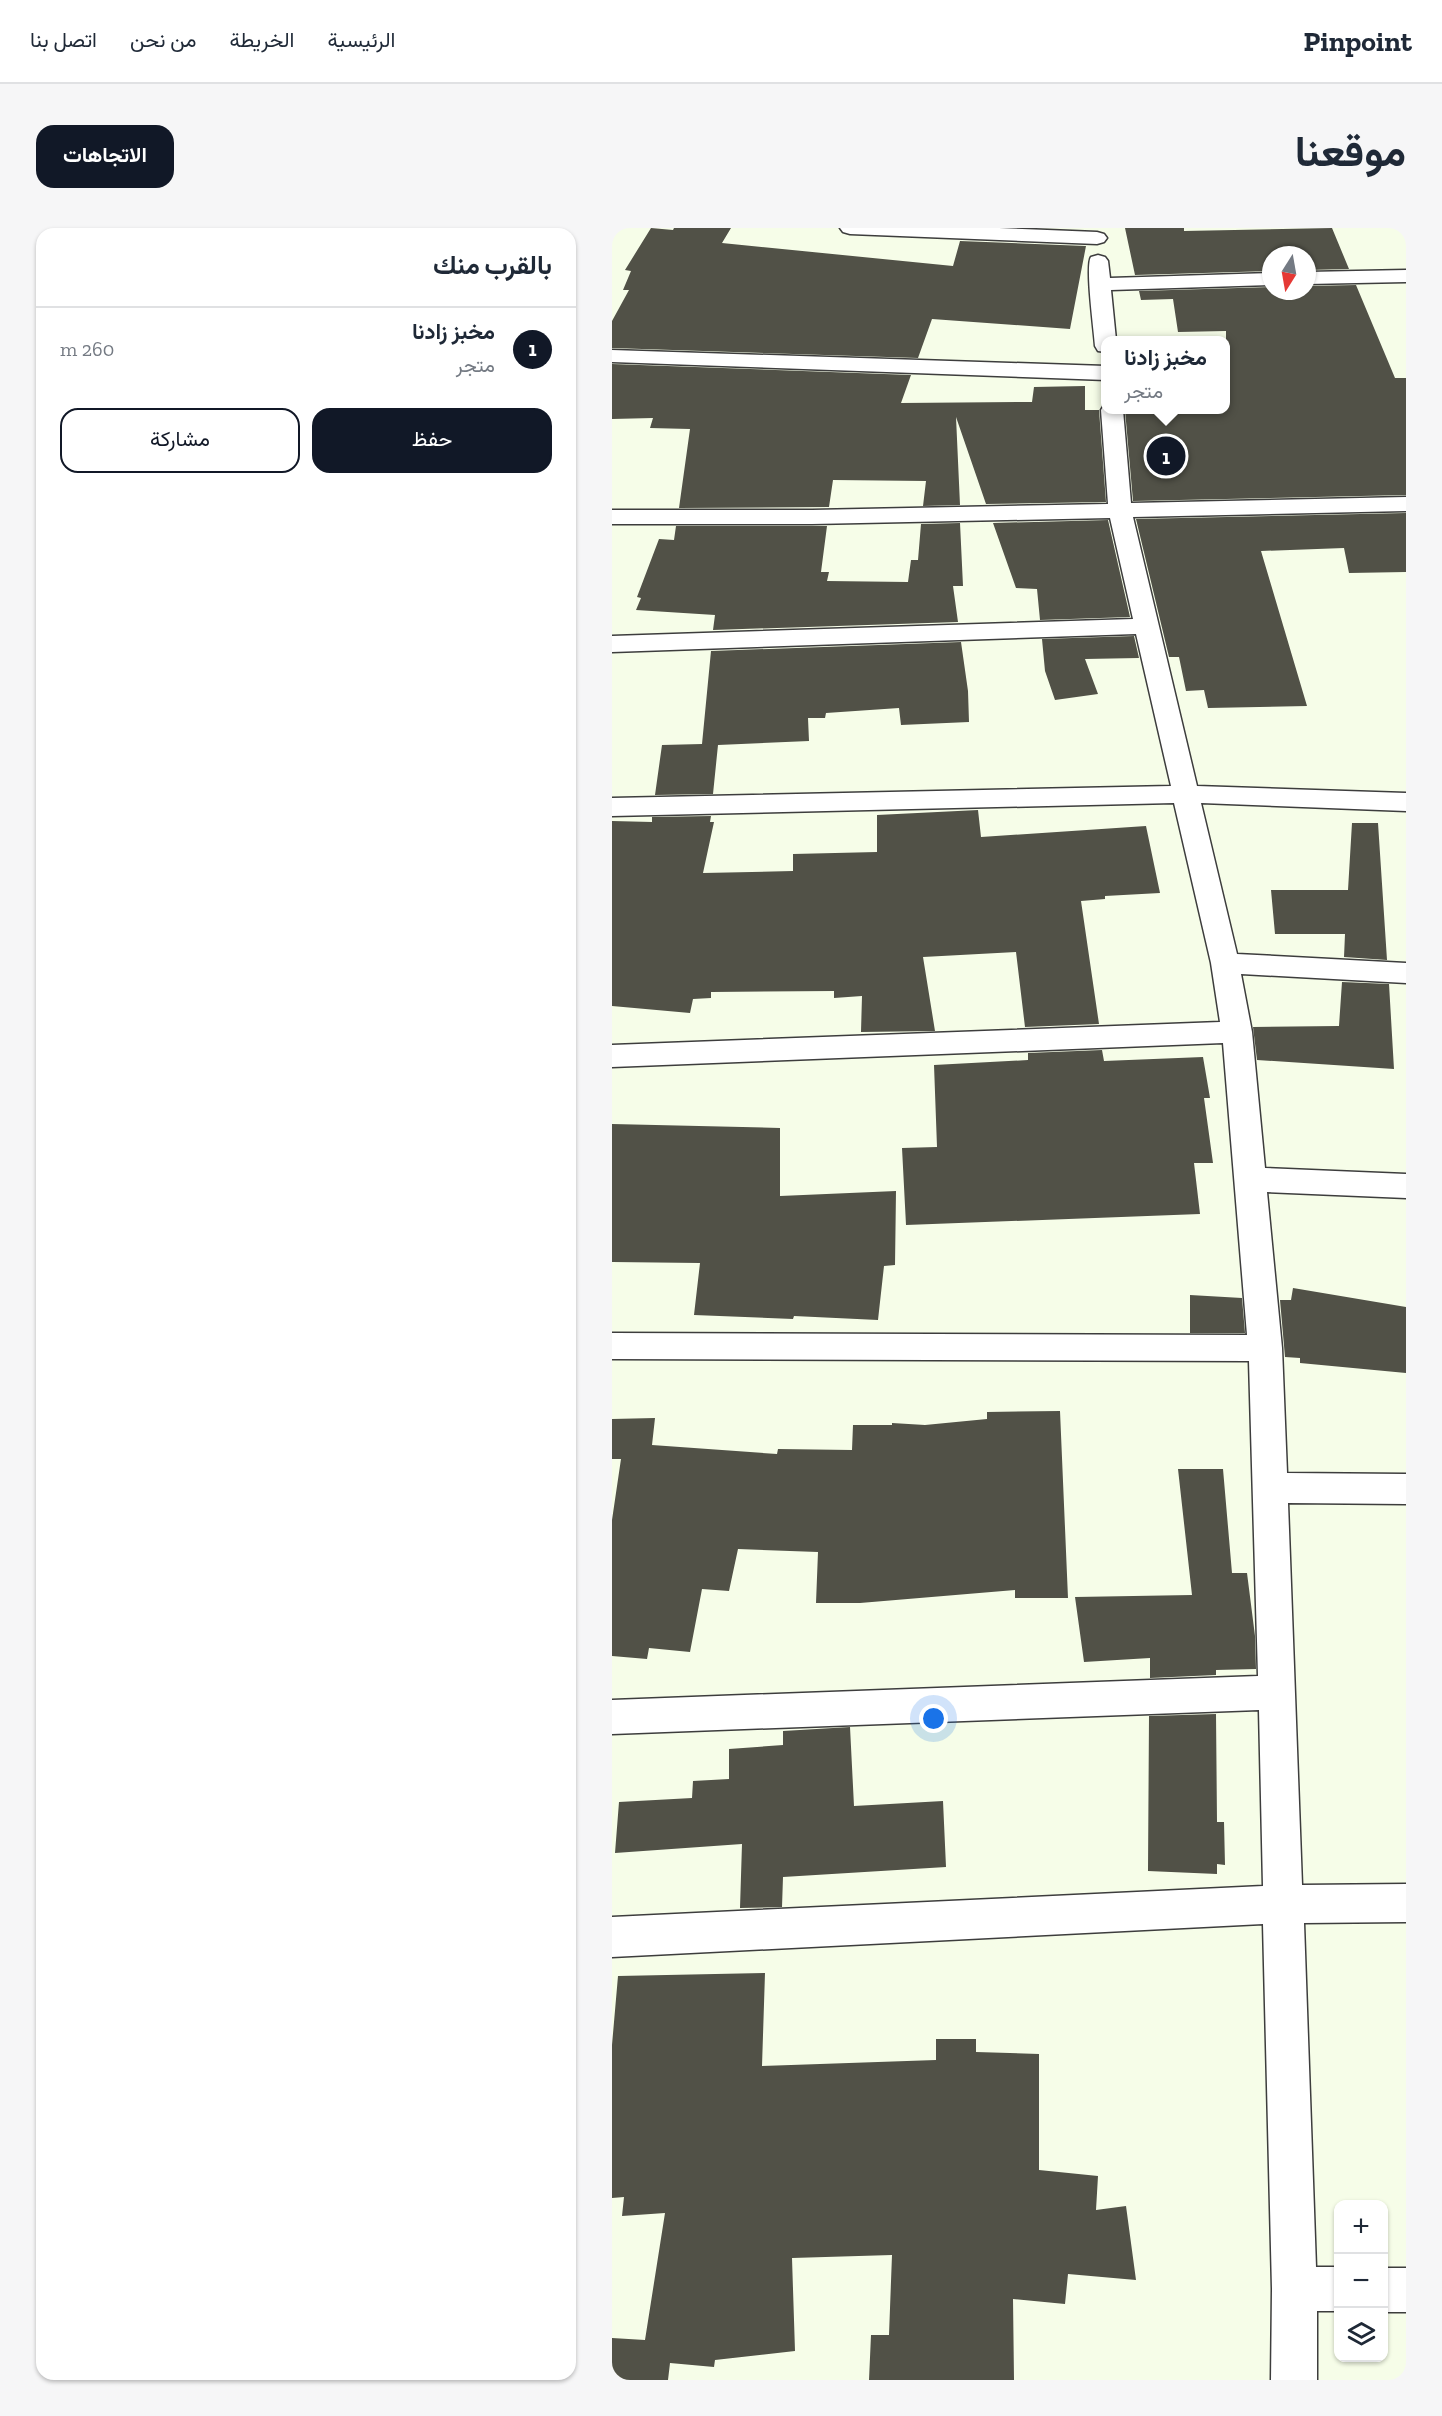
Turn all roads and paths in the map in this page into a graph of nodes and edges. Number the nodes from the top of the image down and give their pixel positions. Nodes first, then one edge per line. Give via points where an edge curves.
1 (850, 228) edge
2 (1097, 233) edge
3 (1406, 276) edge
4 (1316, 278) edge
5 (1262, 279) edge
6 (1100, 284) junction
7 (1105, 336) edge
8 (612, 356) edge
9 (1101, 373) edge
10 (1112, 414) edge
11 (1406, 504) edge
12 (1120, 510) junction
13 (612, 517) edge
14 (1146, 626) junction
15 (612, 644) edge
16 (1185, 794) junction
17 (1406, 802) edge
18 (612, 807) edge
19 (1225, 963) junction
20 (1406, 973) edge
21 (1237, 1032) junction
22 (612, 1056) edge
23 (1251, 1179) junction
24 (1406, 1186) edge
25 (612, 1346) edge
26 (1265, 1348) junction
27 (1270, 1488) junction
28 (1406, 1489) edge
29 (1277, 1692) junction
30 (612, 1717) edge
31 (1406, 1903) edge
32 (1283, 1904) junction
33 (612, 1937) edge
34 (1294, 2289) junction
35 (1334, 2289) edge
36 (1388, 2290) edge
37 (1406, 2290) edge
38 (1294, 2380) edge

1 - 2 street
2 - 6 street
3 - 4 street
5 - 6 street
6 - 7 street
8 - 9 street
10 - 12 street
11 - 12 street
12 - 13 street via 812,518
12 - 14 street
14 - 15 street
14 - 16 street
16 - 17 street
16 - 18 street
16 - 19 street
19 - 20 street
19 - 21 street
21 - 22 street
21 - 23 street
23 - 24 street
23 - 26 street
25 - 26 street
26 - 27 street
27 - 28 street
27 - 29 street
29 - 30 street
29 - 32 street
31 - 32 street
32 - 33 street
32 - 34 street
34 - 35 street
34 - 38 street
36 - 37 street

